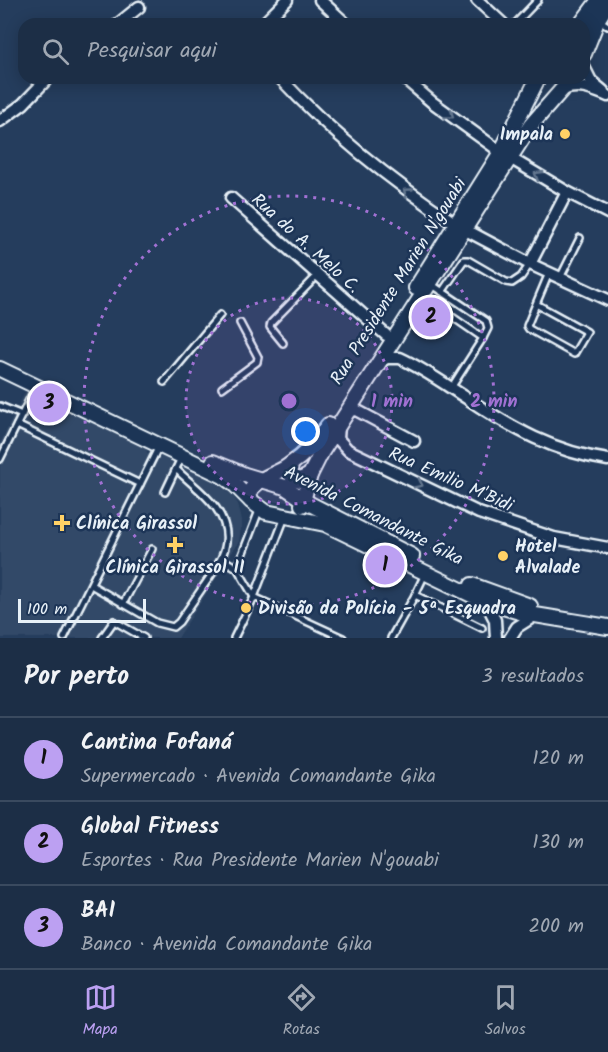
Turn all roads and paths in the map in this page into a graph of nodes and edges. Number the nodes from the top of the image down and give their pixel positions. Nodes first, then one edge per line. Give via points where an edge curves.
1 (287, 0) edge
2 (320, 0) edge
3 (477, 0) edge
4 (538, 0) edge
5 (599, 0) edge
6 (608, 3) edge
7 (138, 8) dead end
8 (126, 18) edge
9 (269, 18) edge
10 (340, 18) edge
11 (496, 18) edge
12 (521, 18) edge
13 (586, 18) edge
14 (603, 22) edge
15 (590, 44) edge
16 (590, 78) edge
17 (42, 84) edge
18 (286, 84) edge
19 (411, 84) edge
20 (536, 84) edge
21 (539, 84) edge
22 (568, 84) edge
23 (563, 90) junction
24 (608, 96) edge
25 (0, 121) edge
26 (506, 155) junction
27 (567, 192) junction
28 (231, 198) dead end
29 (608, 213) edge
30 (460, 227) junction
31 (580, 238) dead end
32 (530, 264) junction
33 (317, 276) junction
34 (555, 276) junction
35 (429, 283) junction
36 (442, 292) junction
37 (421, 296) junction
38 (608, 300) edge
39 (536, 304) junction
40 (220, 315) dead end
41 (240, 323) dead end
42 (392, 334) junction
43 (483, 338) junction
44 (283, 343) dead end
45 (405, 360) junction
46 (0, 361) edge
47 (378, 363) junction
48 (0, 369) edge
49 (164, 382) dead end
50 (36, 386) junction
51 (222, 388) dead end
52 (452, 388) junction
53 (0, 406) edge
54 (352, 408) junction
55 (22, 415) junction
56 (340, 423) junction
57 (17, 425) junction
58 (414, 441) dead end
59 (159, 446) junction
60 (348, 450) junction
61 (321, 453) junction
62 (182, 456) junction
63 (0, 459) edge
64 (608, 460) edge
65 (291, 464) junction
66 (176, 469) junction
67 (310, 475) junction
68 (261, 480) junction
69 (140, 484) junction
70 (165, 492) dead end
71 (305, 500) junction
72 (256, 505) junction
73 (288, 516) junction
74 (608, 548) edge
75 (152, 549) dead end
76 (222, 559) junction
77 (237, 568) junction
78 (426, 572) junction
79 (91, 585) junction
80 (415, 594) junction
81 (254, 597) junction
82 (486, 602) junction
83 (123, 604) junction
84 (536, 615) junction
85 (608, 619) edge
86 (608, 627) edge
87 (482, 628) dead end
88 (66, 638) edge
89 (103, 638) edge
90 (144, 638) edge
91 (234, 638) edge
92 (343, 638) edge
93 (391, 638) edge
94 (496, 638) edge
95 (510, 638) edge

1 - 9 street
2 - 10 street
3 - 11 street
4 - 12 lane
5 - 13 street
6 - 14 street
7 - 8 street
14 - 15 street
16 - 24 street
17 - 25 street
30 -> 18 street via 388,178 337,136
19 -> 26 street
20 - 26 street, Rua Presidente Marien N'gouabi
21 - 23 street via 543,96
22 - 23 street, Rua Presidente Marien N'gouabi
23 - 24 street via 585,87
23 - 26 street, Rua Presidente Marien N'gouabi
27 -> 26 street
26 - 30 street, Rua Presidente Marien N'gouabi
27 - 29 street
27 - 32 street
28 - 33 street, Rua do A. Melo C.
30 - 32 street
30 - 35 street, Rua Presidente Marien N'gouabi
30 - 42 street, Rua Presidente Marien N'gouabi
31 - 34 lane
32 - 34 street
32 - 36 lane via 512,283 464,260
33 - 42 street, Rua do A. Melo C.
33 - 44 lane via 271,323
34 - 38 street
34 - 39 lane
35 - 36 lane
35 - 37 street, Rua Presidente Marien N'gouabi
36 - 43 lane via 486,321 488,328
37 - 42 street, Rua Presidente Marien N'gouabi
37 - 43 lane
39 - 39 lane via 529,329 573,354 587,332
40 - 49 lane
41 - 51 lane via 257,362
42 - 45 street via 396,350
42 - 47 street, Rua Presidente Marien N'gouabi
42 - 65 street, Rua Presidente Marien N'gouabi via 321,437
43 - 52 lane
45 - 47 street via 391,357
45 - 52 street
46 - 68 street, Avenida Comandante Gika via 227,468
47 - 54 street, Rua Presidente Marien N'gouabi
48 - 50 street, Avenida Comandante Gika
50 - 55 lane
50 - 59 street, Avenida Comandante Gika
52 - 64 street via 536,439 580,455
53 - 55 lane
54 - 56 street, Rua Presidente Marien N'gouabi
54 - 58 street
55 - 57 lane
56 - 60 street via 338,439
56 - 61 street, Rua Presidente Marien N'gouabi
57 - 63 lane
57 - 69 lane
59 - 62 street, Avenida Comandante Gika
59 - 69 lane
60 - 61 street via 334,446
60 -> 74 street, Rua Emilio M'Bidi via 479,513 554,538
61 - 67 street, Rua Presidente Marien N'gouabi
62 - 66 lane
62 - 72 street, Avenida Comandante Gika via 223,476
65 - 67 street via 294,478 300,480
65 - 68 street, Rua Presidente Marien N'gouabi
66 - 70 lane
66 - 76 lane via 221,516 227,540
67 - 71 street, Rua Presidente Marien N'gouabi
68 - 71 street, Avenida Comandante Gika via 285,487
68 - 72 street via 249,492
69 - 79 lane
71 - 73 street
71 - 85 street, Avenida Comandante Gika via 484,591 537,608
72 - 73 street, Avenida Comandante Gika
72 - 77 lane
73 - 78 street, Avenida Comandante Gika via 325,524
73 - 81 lane
75 - 83 lane
76 - 77 lane
76 - 83 lane via 184,616 172,627
77 - 81 lane
78 - 80 lane
78 - 82 street, Avenida Comandante Gika
79 - 83 lane
79 - 88 lane
80 - 87 lane
80 - 93 lane
81 - 91 lane
81 - 92 lane
82 - 84 street, Avenida Comandante Gika
82 - 94 street via 495,620
84 - 86 street, Avenida Comandante Gika
84 - 95 street via 517,627
89 - 90 lane via 111,623 117,621

